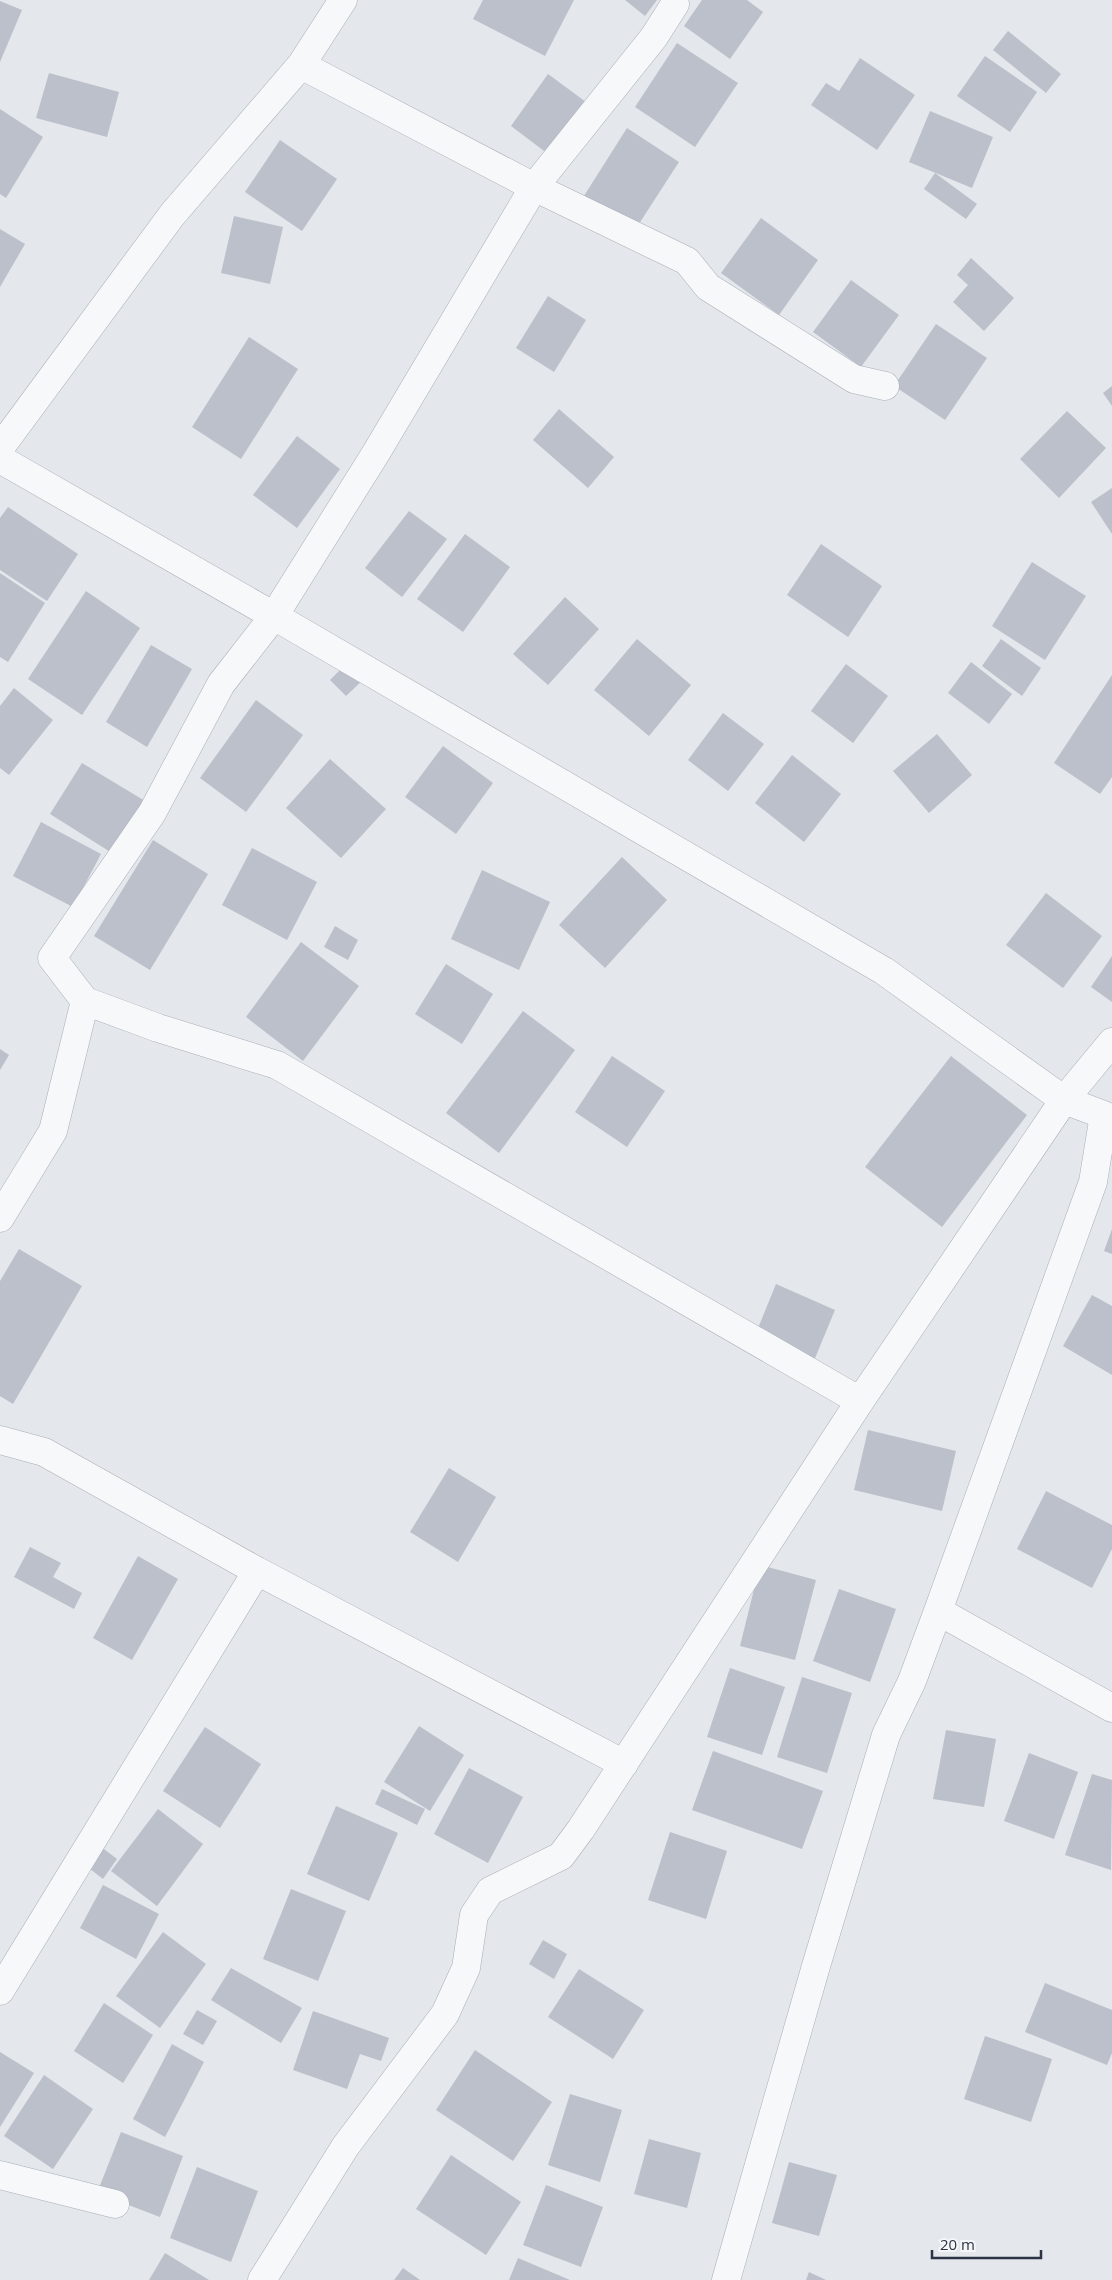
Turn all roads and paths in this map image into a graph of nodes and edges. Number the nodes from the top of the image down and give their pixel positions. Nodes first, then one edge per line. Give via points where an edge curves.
1 (343, 0) edge
2 (675, 4) dead end
3 (301, 65) junction
4 (534, 187) junction
5 (885, 386) dead end
6 (0, 448) edge
7 (0, 460) edge
8 (274, 616) junction
9 (85, 1001) junction
10 (1112, 1042) edge
11 (1064, 1100) junction
12 (0, 1218) edge
13 (860, 1401) junction
14 (0, 1440) edge
15 (257, 1571) junction
16 (938, 1611) junction
17 (1112, 1708) edge
18 (624, 1764) junction
19 (0, 1991) edge
20 (0, 2176) edge
21 (115, 2204) dead end
22 (262, 2280) edge
23 (726, 2280) edge

1 - 3 street
2 - 4 street via 654,37
3 - 4 street
3 - 6 street via 172,215
4 - 5 street via 687,261 708,287 854,379
4 - 8 street via 376,453
7 - 8 street
8 - 9 street via 221,684 152,814 52,958
8 - 11 street via 884,971
9 - 12 street via 52,1131
9 - 13 street via 158,1028 277,1065
10 - 11 street
11 - 13 street
11 - 16 street via 1104,1115 1093,1182
13 - 18 street
14 - 15 street via 44,1452
15 - 18 street
15 - 19 street
16 - 17 street
16 - 23 street via 912,1681 886,1735
18 - 22 street via 561,1856 490,1891 474,1915 466,1968 445,2014 345,2147
20 - 21 street

